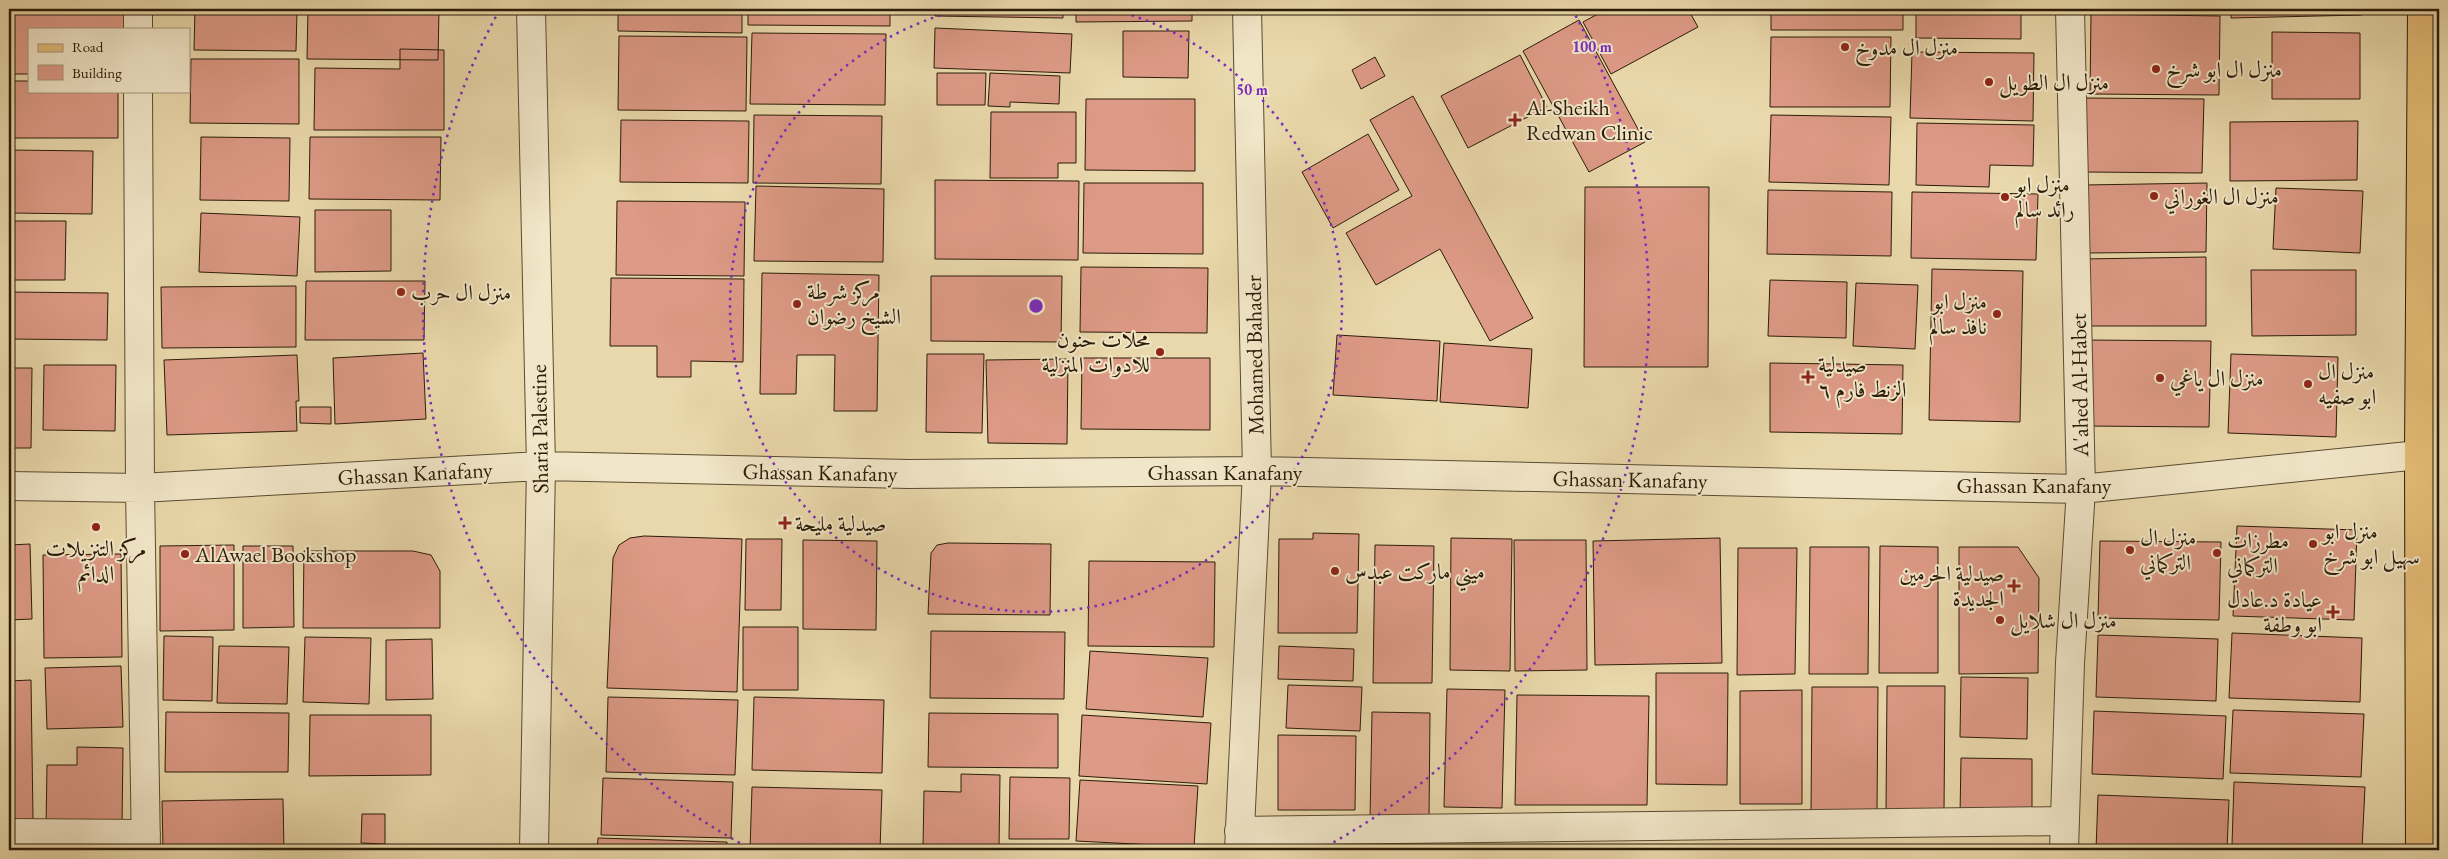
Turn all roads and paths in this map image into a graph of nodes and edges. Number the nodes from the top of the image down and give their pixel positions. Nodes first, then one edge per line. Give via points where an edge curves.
1 (138, 9) edge
2 (531, 9) edge
3 (1247, 9) edge
4 (2070, 9) edge
5 (2422, 9) edge
6 (138, 28) edge
7 (138, 92) edge
8 (2429, 453) edge
9 (541, 466) junction
10 (1257, 471) junction
11 (9, 486) edge
12 (140, 488) junction
13 (2081, 489) junction
14 (2064, 821) junction
15 (9, 833) edge
16 (1239, 841) edge
17 (146, 842) edge
18 (534, 850) edge
19 (2064, 850) edge
20 (2420, 850) edge

1 - 6 street
2 - 9 street, Sharia Palestine
3 - 10 street, Mohamed Bahader
4 - 13 street, A'ahed Al-Habet
5 - 8 main road
7 - 12 street
8 - 13 street, Ghassan Kanafany
8 - 20 main road
9 - 10 street, Ghassan Kanafany via 908,474
9 - 12 street, Ghassan Kanafany
9 - 18 street, Sharia Palestine
10 - 13 street, Ghassan Kanafany
10 - 16 street, Mohamed Bahader
11 - 12 street, Ghassan Kanafany
12 - 17 street
13 - 14 street, A'ahed Al-Habet
14 - 16 street
14 - 19 street, A'ahed Al-Habet
15 - 17 street

